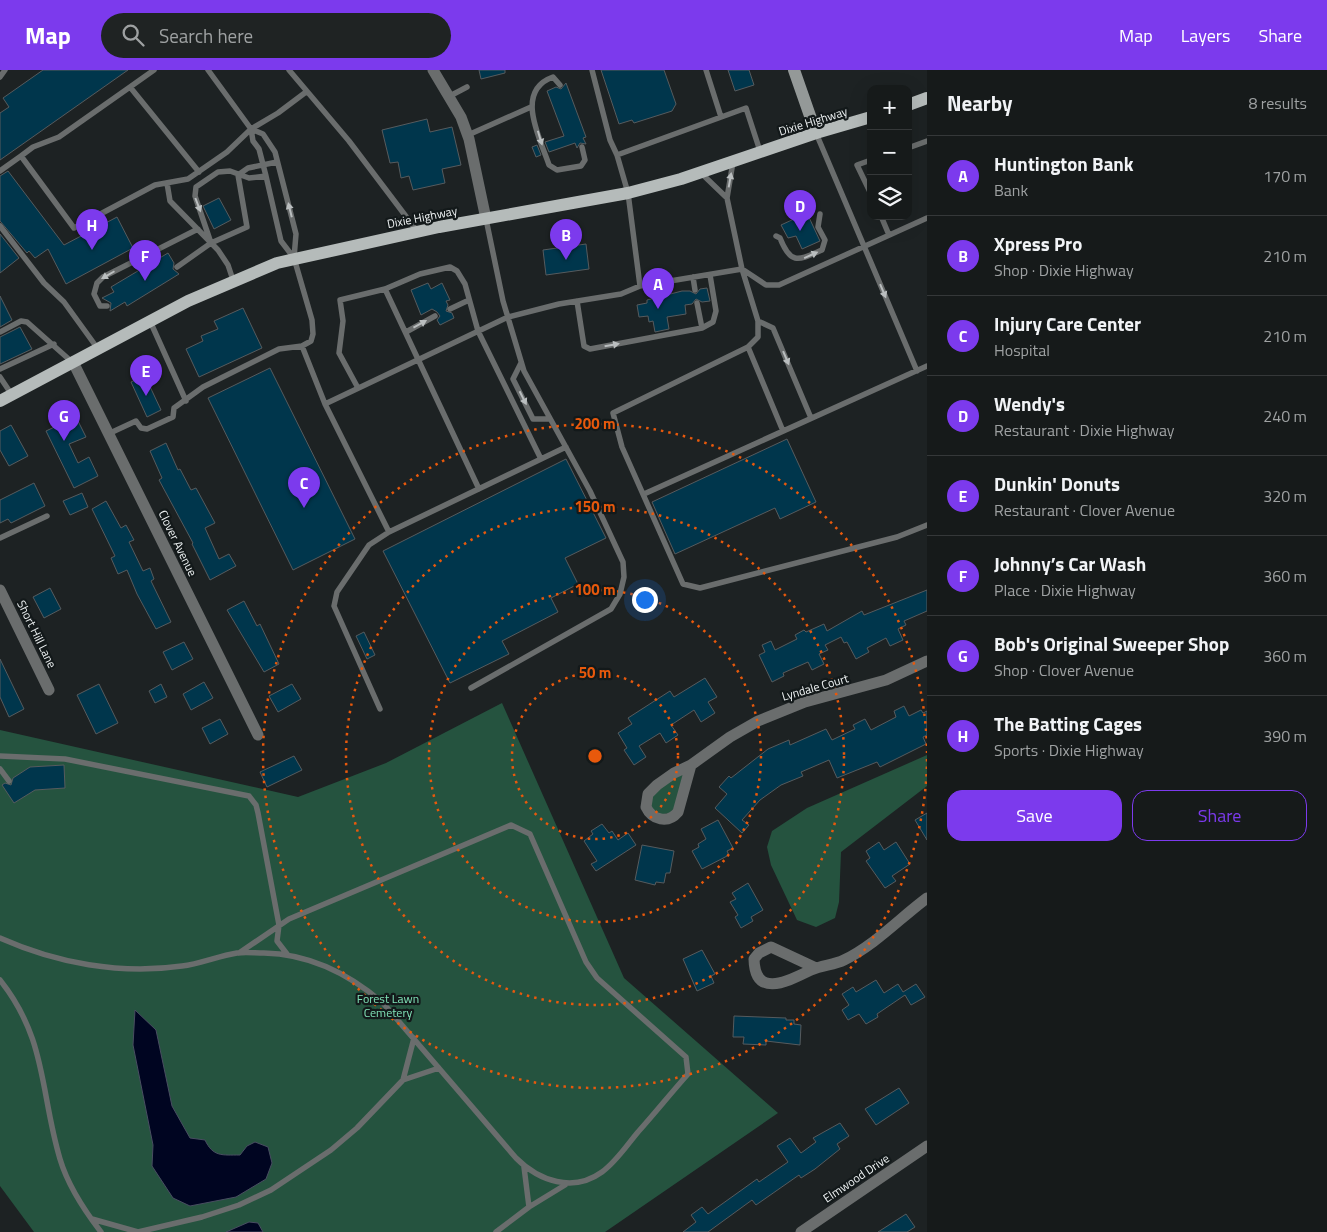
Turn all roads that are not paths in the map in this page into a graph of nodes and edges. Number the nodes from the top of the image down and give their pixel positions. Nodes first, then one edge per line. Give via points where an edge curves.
1 (5, 70) edge
2 (154, 70) edge
3 (208, 70) edge
4 (289, 70) edge
5 (433, 70) edge
6 (592, 70) edge
7 (706, 70) edge
8 (794, 70) edge
9 (0, 77) edge
10 (560, 85) dead end
11 (130, 87) junction
12 (467, 87) dead end
13 (306, 92) junction
14 (448, 97) junction
15 (927, 98) edge
16 (912, 104) edge
17 (531, 107) junction
18 (721, 117) junction
19 (867, 118) edge
20 (251, 129) junction
21 (816, 133) junction
22 (468, 135) junction
23 (927, 141) edge
24 (912, 147) edge
25 (582, 148) dead end
26 (761, 152) junction
27 (617, 155) junction
28 (21, 156) junction
29 (867, 161) edge
30 (277, 162) junction
31 (733, 162) junction
32 (263, 165) junction
33 (0, 171) edge
34 (199, 172) junction
35 (701, 173) junction
36 (238, 175) junction
37 (266, 176) junction
38 (167, 183) junction
39 (867, 186) edge
40 (628, 193) junction
41 (726, 198) junction
42 (820, 214) dead end
43 (927, 218) edge
44 (486, 219) junction
45 (882, 220) edge
46 (0, 226) edge
47 (198, 229) junction
48 (417, 231) junction
49 (889, 235) junction
50 (776, 236) dead end
51 (211, 243) junction
52 (864, 246) junction
53 (294, 258) junction
54 (177, 267) dead end
55 (742, 269) junction
56 (710, 275) junction
57 (693, 277) junction
58 (233, 280) junction
59 (640, 286) junction
60 (385, 289) junction
61 (695, 290) dead end
62 (469, 300) junction
63 (577, 301) junction
64 (697, 303) dead end
65 (107, 306) dead end
66 (450, 309) dead end
67 (435, 316) dead end
68 (508, 317) junction
69 (150, 321) junction
70 (758, 321) junction
71 (702, 328) junction
72 (478, 331) junction
73 (0, 332) edge
74 (406, 332) junction
75 (54, 344) junction
76 (302, 346) junction
77 (748, 347) junction
78 (98, 349) junction
79 (418, 360) junction
80 (73, 362) junction
81 (521, 363) junction
82 (927, 366) edge
83 (0, 369) edge
84 (917, 371) junction
85 (0, 378) edge
86 (358, 388) junction
87 (12, 395) junction
88 (0, 401) edge
89 (186, 401) junction
90 (324, 404) junction
91 (811, 418) junction
92 (550, 419) junction
93 (783, 431) junction
94 (108, 434) junction
95 (566, 447) junction
96 (541, 459) junction
97 (479, 488) junction
98 (644, 494) junction
99 (47, 516) dead end
100 (927, 525) edge
101 (389, 532) junction
102 (0, 538) edge
103 (0, 590) edge
104 (927, 661) edge
105 (471, 688) dead end
106 (50, 690) dead end
107 (380, 709) dead end
108 (258, 735) dead end
109 (0, 756) edge
110 (691, 765) junction
111 (0, 769) edge
112 (9, 781) dead end
113 (927, 898) edge
114 (279, 925) junction
115 (0, 938) edge
116 (239, 953) junction
117 (287, 954) junction
118 (816, 968) junction
119 (0, 980) edge
120 (414, 1038) junction
121 (439, 1068) junction
122 (403, 1080) junction
123 (927, 1146) edge
124 (524, 1167) junction
125 (566, 1185) junction
126 (529, 1207) junction
127 (91, 1219) junction
128 (101, 1232) edge
129 (138, 1232) edge
130 (496, 1232) edge
131 (801, 1232) edge

1 - 9 lane
2 - 11 lane
3 - 20 lane
4 - 13 lane
5 - 14 street
6 - 27 lane
7 - 18 lane
8 - 21 main road
10 - 17 lane via 553,77 542,81 536,88
11 - 28 lane via 59,137 33,147
11 - 34 lane
12 - 14 lane
13 - 20 lane
13 - 48 lane via 349,141
14 - 22 street
15 - 16 main road
17 - 22 lane
17 -> 25 lane via 549,166 557,170 581,166 585,160
18 - 26 lane via 746,108
18 - 27 lane
19 - 21 main road, Dixie Highway
20 - 30 lane via 269,141
20 - 32 lane
20 - 34 lane
21 - 26 main road, Dixie Highway
21 - 52 lane
22 - 44 street
23 - 24 lane
26 - 31 main road, Dixie Highway
27 - 40 lane
28 - 33 lane
28 - 38 lane via 74,228 155,186
29 - 39 lane via 857,165
30 - 32 lane
53 -> 30 lane via 296,234
31 - 35 main road, Dixie Highway
41 -> 31 lane
32 - 36 lane via 248,168
32 - 37 lane
34 - 38 lane via 188,179
35 - 40 main road, Dixie Highway
35 - 41 lane
36 - 37 lane via 249,178
36 - 51 lane via 247,227
36 -> 51 lane via 230,171 218,172 196,187 195,196
37 - 53 lane via 281,240
38 - 47 lane via 170,201
40 - 44 main road, Dixie Highway
40 - 59 lane
41 - 55 lane
50 -> 42 lane via 780,238 786,254 793,259 822,250 825,240 818,227
43 - 49 lane
44 - 48 main road, Dixie Highway
44 - 68 lane
45 - 49 lane
46 - 78 lane via 44,283 64,302
47 - 51 lane
47 -> 65 lane via 103,277 94,294 100,306
48 - 53 main road, Dixie Highway
49 - 52 lane
51 - 54 lane
51 - 58 lane via 224,258
52 - 55 lane via 773,287
52 -> 84 lane
53 - 58 main road, Dixie Highway
53 - 76 lane via 314,334 311,341
55 - 56 lane
55 - 70 lane
56 - 57 lane
56 - 71 lane via 716,312 713,322
57 - 59 lane
57 - 61 lane
58 - 69 main road, Dixie Highway
59 - 63 lane via 621,294
60 - 62 lane via 420,274 450,267 457,270
60 - 74 lane
60 - 86 lane via 340,300 343,321 339,353
62 - 66 lane
62 - 72 lane
63 - 68 lane
63 -> 71 lane via 584,346 590,348
64 - 71 lane
74 -> 67 lane
68 - 72 lane
68 - 81 lane
69 - 78 main road, Dixie Highway
69 - 89 lane
70 - 77 lane via 758,337
70 -> 91 lane via 773,328
72 - 79 lane
72 - 96 lane
73 - 75 lane via 21,321 27,322
74 - 79 lane
75 - 80 lane
75 - 83 lane
76 - 89 lane via 279,349 203,387
76 - 90 lane
77 - 93 lane
77 - 98 lane via 613,413 622,448
78 - 80 main road, Dixie Highway
79 - 86 lane
79 - 97 lane
80 - 87 main road, Dixie Highway
80 - 94 street, Clover Avenue
81 - 92 lane
81 -> 92 lane via 513,379 533,419
82 - 84 lane
84 - 91 lane
85 - 87 lane
86 - 90 lane
87 - 88 main road, Dixie Highway
89 - 94 lane via 174,408 173,417 147,429 141,428 136,420
90 - 101 lane
91 - 93 lane
92 - 95 lane
93 - 98 lane
94 - 108 street, Clover Avenue
95 - 96 lane
95 - 105 lane via 618,548 623,570 620,594 612,610
96 - 97 lane
97 - 101 lane
98 - 100 lane via 682,584 700,588 897,537
99 - 102 lane
101 - 107 lane via 369,545 337,592 334,606
103 - 106 street, Short Hill Lane
104 - 110 street, Lyndale Court via 886,680 805,702 775,714 730,736
109 - 114 lane via 65,759 249,796 258,813
110 - 110 street, Lyndale Court via 674,773 648,794 646,807 652,816 663,820 675,816
111 - 112 lane
113 - 118 street via 861,949 835,964
114 - 116 lane
114 - 117 lane via 277,941
114 - 125 lane via 511,825 530,834 586,962 614,996 686,1057 688,1074 608,1167 580,1183
115 - 116 lane via 30,951 101,966 181,966
116 - 117 lane
117 - 120 lane via 323,964 366,987
118 - 118 street via 771,947 759,952 754,959 758,977 776,985
119 - 127 lane via 24,1016 31,1033 60,1158
120 - 121 lane
120 - 122 lane
121 - 122 lane
121 - 124 lane
122 - 129 lane via 331,1150 271,1190 202,1217
123 - 131 street, Elmwood Drive
124 - 125 lane
124 - 126 lane
125 - 126 lane
126 - 130 lane
127 - 128 lane
127 - 129 lane

